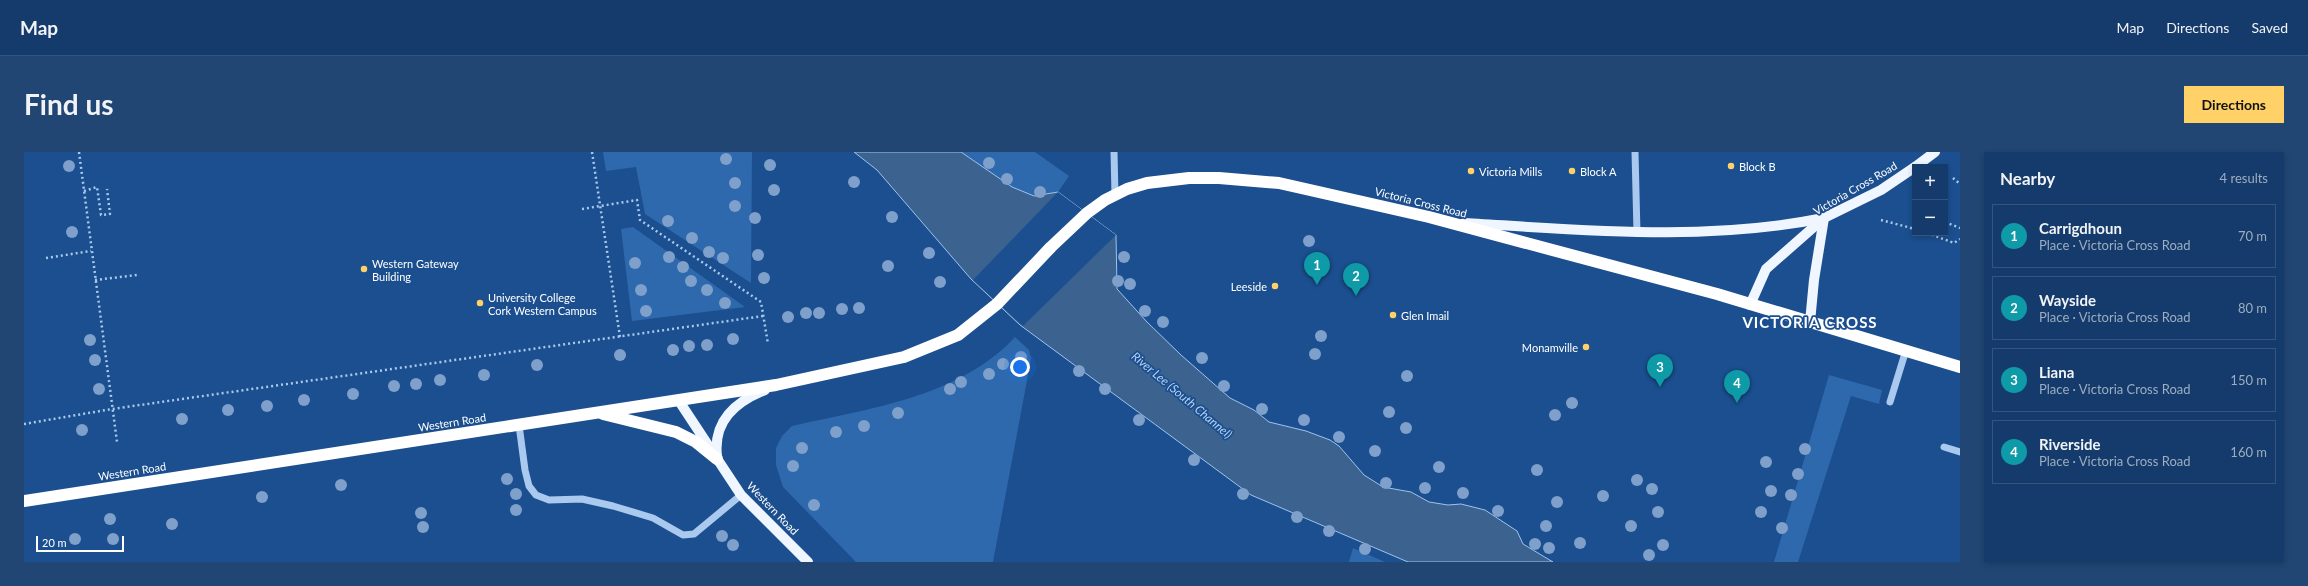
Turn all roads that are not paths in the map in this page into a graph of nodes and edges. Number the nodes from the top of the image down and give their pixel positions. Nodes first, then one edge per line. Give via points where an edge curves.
1 (1114, 152) edge
2 (1635, 152) edge
3 (1935, 152) edge
4 (1919, 164) edge
5 (1912, 169) edge
6 (1115, 196) junction
7 (1824, 218) junction
8 (1448, 222) junction
9 (1637, 233) junction
10 (1750, 305) junction
11 (1810, 322) junction
12 (1906, 350) junction
13 (1960, 367) edge
14 (776, 385) junction
15 (679, 401) junction
16 (1890, 402) dead end
17 (598, 413) junction
18 (519, 425) junction
19 (1944, 447) dead end
20 (1960, 452) edge
21 (717, 459) junction
22 (741, 494) junction
23 (24, 501) edge
24 (808, 562) edge

1 - 6 lane
2 - 9 lane
3 - 4 main road, Victoria Cross Road
5 - 7 main road, Victoria Cross Road via 1881,190
6 - 8 highway, Victoria Cross Road via 1147,183 1189,178 1219,178 1279,183
6 - 14 highway, Victoria Cross Road via 1086,214 998,304 958,335 904,357
7 - 9 main road via 1749,229
7 - 10 main road, Victoria Cross Road via 1766,269
7 - 11 main road
8 - 9 main road
8 - 10 highway, Victoria Cross Road
10 - 11 highway, Victoria Cross Road
11 - 12 highway, Victoria Cross Road
12 - 13 highway, Victoria Cross Road
12 - 16 lane
14 - 15 highway, Victoria Cross Road
14 - 21 main road via 734,407 721,424 715,442
15 - 17 highway, Western Road
15 - 21 main road, Western Road
17 - 18 highway, Western Road
17 - 21 highway via 676,432 696,442
18 - 22 lane via 529,486 536,495 548,500 582,500 613,506 653,518 683,536 694,534
18 - 23 highway, Western Road
19 - 20 lane
21 - 22 main road, Western Road
22 - 24 main road, Western Road

